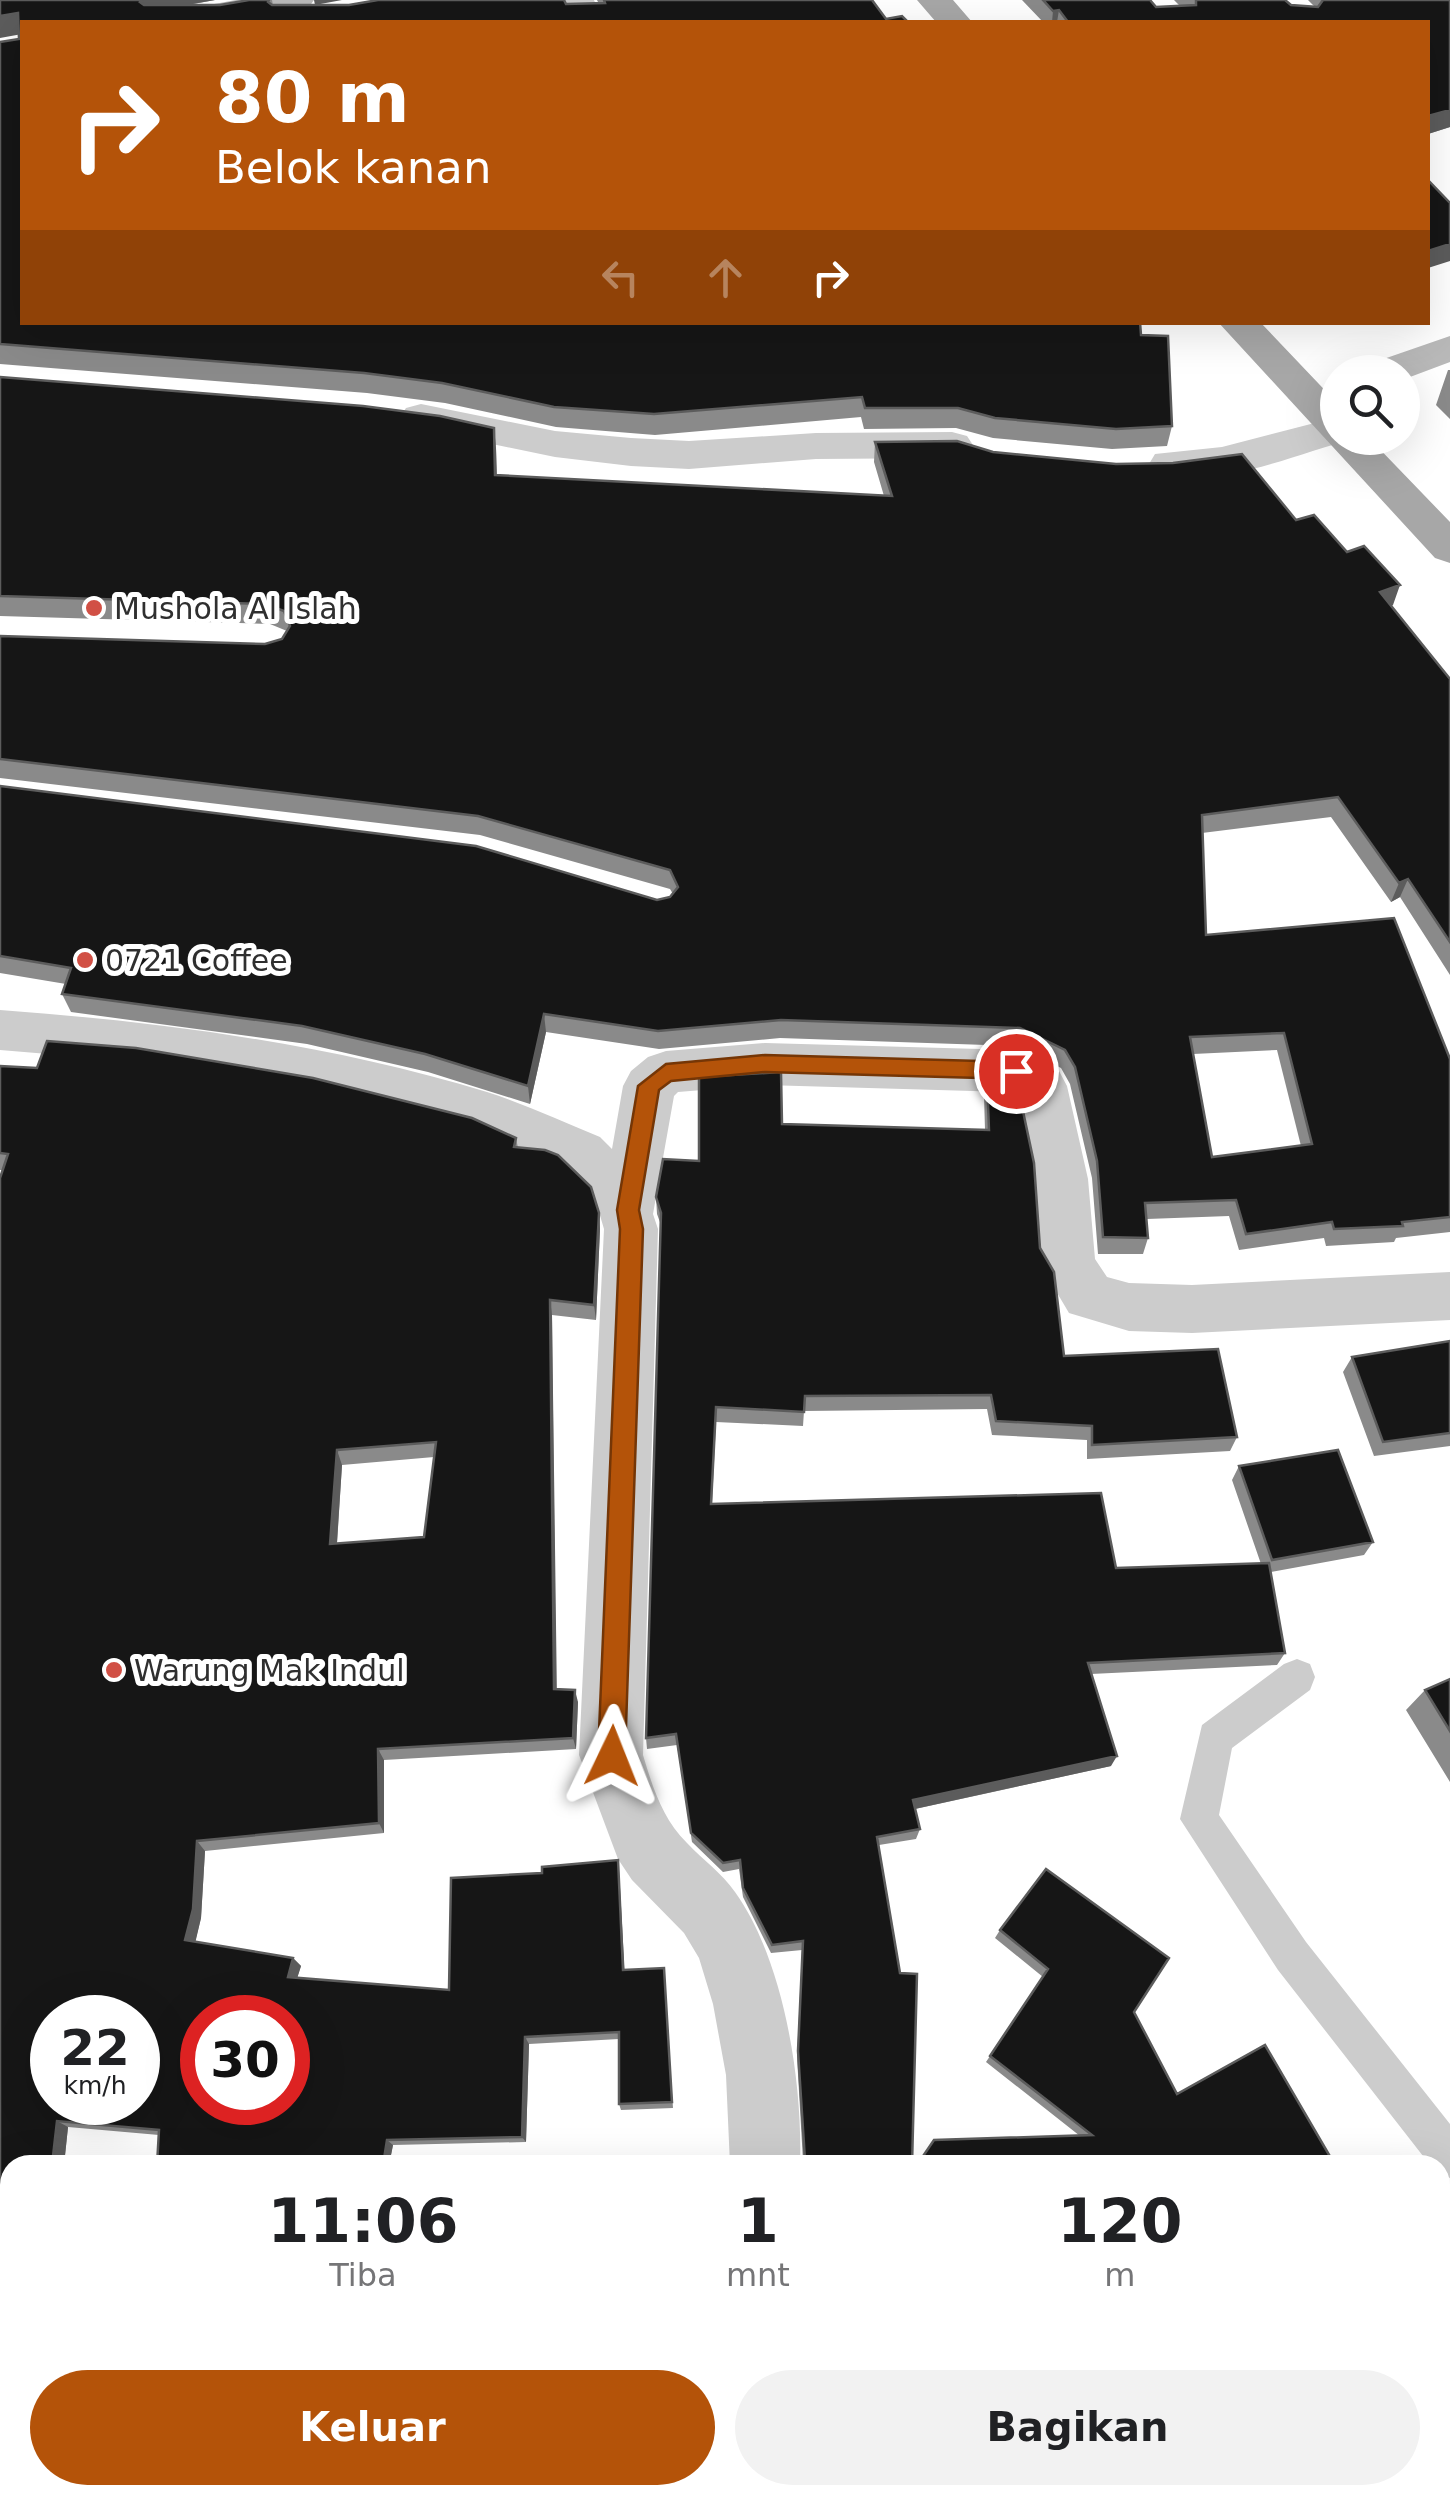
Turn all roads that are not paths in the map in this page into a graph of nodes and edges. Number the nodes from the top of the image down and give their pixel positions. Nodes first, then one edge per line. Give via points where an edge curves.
1 (296, 0) edge
2 (934, 0) edge
3 (331, 16) edge
4 (178, 20) edge
5 (306, 20) edge
6 (953, 20) edge
7 (1240, 325) edge
8 (1450, 348) edge
9 (1420, 359) edge
10 (1320, 402) edge
11 (386, 413) edge
12 (1320, 418) edge
13 (991, 455) edge
14 (1362, 455) edge
15 (1130, 466) edge
16 (1450, 548) edge
17 (0, 1030) edge
18 (628, 1210) junction
19 (1450, 1296) edge
20 (1297, 1676) dead end
21 (765, 2155) edge
22 (1448, 2155) edge

1 - 4 street
2 - 6 main road
3 - 5 street
7 - 10 main road
8 - 9 street
11 - 13 street via 631,452 956,444
12 - 15 street via 1222,461
14 - 16 main road
17 - 18 street via 144,1041 318,1071 485,1113 581,1154 619,1190
18 - 19 street via 649,1086 666,1072 765,1064 1016,1071 1042,1086 1068,1264 1089,1296 1129,1307 1192,1309
18 - 21 street via 612,1756 626,1807 649,1849 715,1920 730,1949 765,2112
20 - 22 lane via 1215,1738 1200,1819 1292,1956

